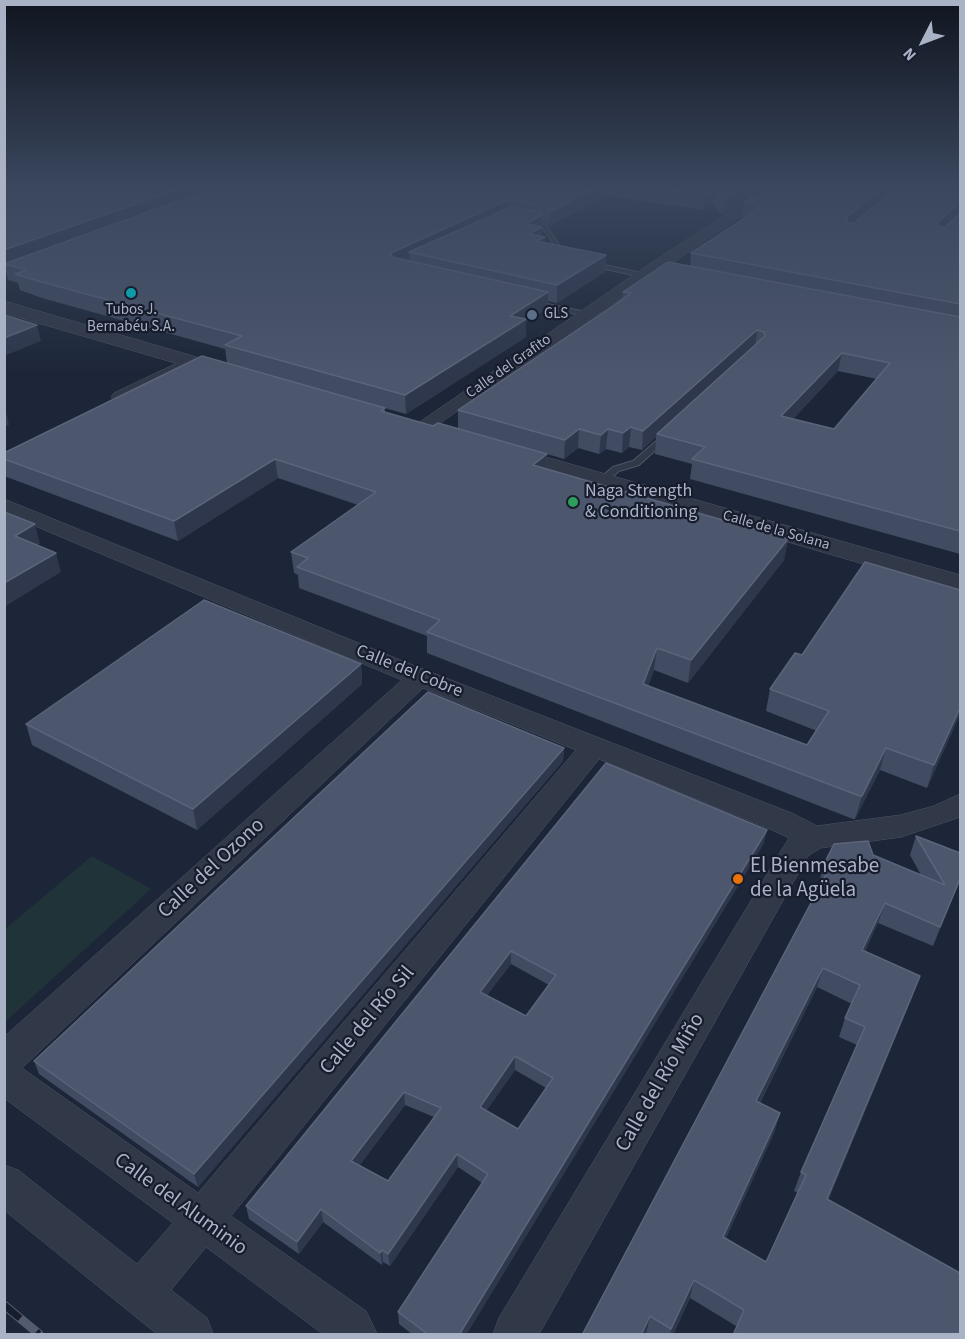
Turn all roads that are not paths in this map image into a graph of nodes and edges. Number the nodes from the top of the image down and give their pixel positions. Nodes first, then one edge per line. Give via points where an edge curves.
1 (560, 249) edge
2 (681, 249) edge
3 (648, 271) junction
4 (676, 272) edge
5 (519, 299) edge
6 (4, 307) edge
7 (586, 314) junction
8 (192, 361) junction
9 (261, 381) edge
10 (109, 402) edge
11 (398, 421) edge
12 (679, 423) edge
13 (431, 431) joint
14 (488, 447) edge
15 (602, 481) junction
16 (4, 505) edge
17 (960, 584) edge
18 (420, 677) junction
19 (595, 746) junction
20 (960, 804) edge
21 (813, 838) junction
22 (4, 1061) edge
23 (4, 1076) edge
24 (4, 1184) edge
25 (202, 1221) junction
26 (140, 1294) junction
27 (191, 1335) edge
28 (355, 1335) edge
29 (515, 1335) edge

1 - 3 lane via 566,259
2 - 3 street, Calle del Grafito
3 - 4 street
3 - 7 street, Calle del Grafito
5 - 7 lane
6 - 8 street
7 - 13 street, Calle del Grafito
8 - 9 street
8 - 10 street
11 - 13 street
12 - 15 lane via 636,463 616,469
14 - 15 street, Calle de la Solana
15 - 17 street, Calle de la Solana
16 - 18 street, Calle del Cobre
18 - 19 street, Calle del Cobre
18 - 22 street, Calle del Ozono
19 - 21 street, Calle del Cobre via 783,822
19 - 25 street, Calle del Río Sil
20 - 21 street via 901,826
21 - 29 street, Calle del Río Miño via 797,848 787,863
23 - 25 street, Calle del Aluminio
24 - 26 street
25 - 26 street, Calle del Río Sil
25 - 28 street, Calle del Aluminio via 350,1327
26 - 27 street

